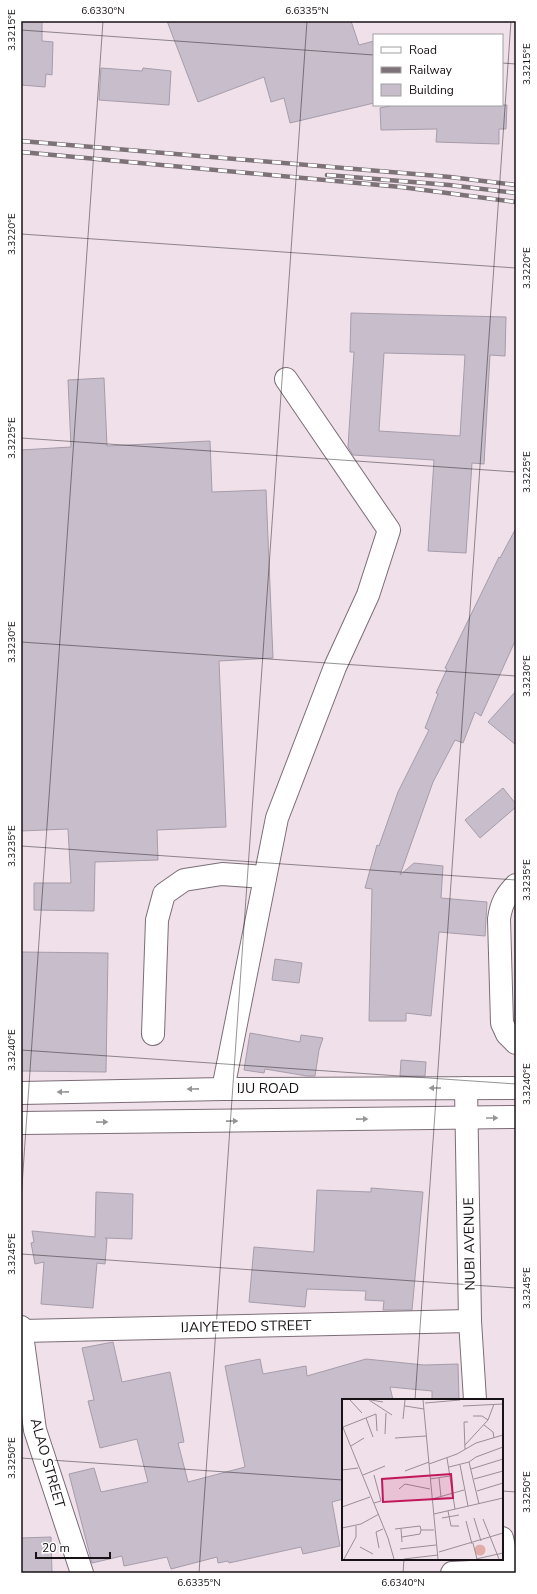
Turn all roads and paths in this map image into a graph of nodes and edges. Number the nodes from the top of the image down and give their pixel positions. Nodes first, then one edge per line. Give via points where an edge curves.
1 (286, 379) dead end
2 (265, 877) junction
3 (516, 885) edge
4 (153, 1034) dead end
5 (516, 1043) edge
6 (466, 1088) junction
7 (516, 1088) edge
8 (222, 1089) junction
9 (21, 1093) edge
10 (466, 1118) junction
11 (516, 1118) edge
12 (21, 1123) edge
13 (470, 1320) junction
14 (21, 1329) edge
15 (475, 1399) edge
16 (503, 1541) edge
17 (513, 1571) edge
18 (82, 1573) edge
19 (452, 1573) edge

1 - 2 street via 389,530 368,595 335,667 277,818
2 - 4 street via 222,874 184,880 164,894 157,920
2 - 8 street
3 - 5 street via 501,905 499,919 502,1023 507,1034
6 - 7 street, IJU ROAD
6 -> 8 street, IJU ROAD
6 - 10 street, NUBI AVENUE
8 -> 9 street, IJU ROAD
10 -> 11 street
12 -> 10 street
10 - 13 street, NUBI AVENUE
13 - 14 street, IJAIYETEDO STREET
13 - 15 street, NUBI AVENUE
14 - 18 street, ALAO STREET via 36,1430
16 - 17 street
17 - 19 street

